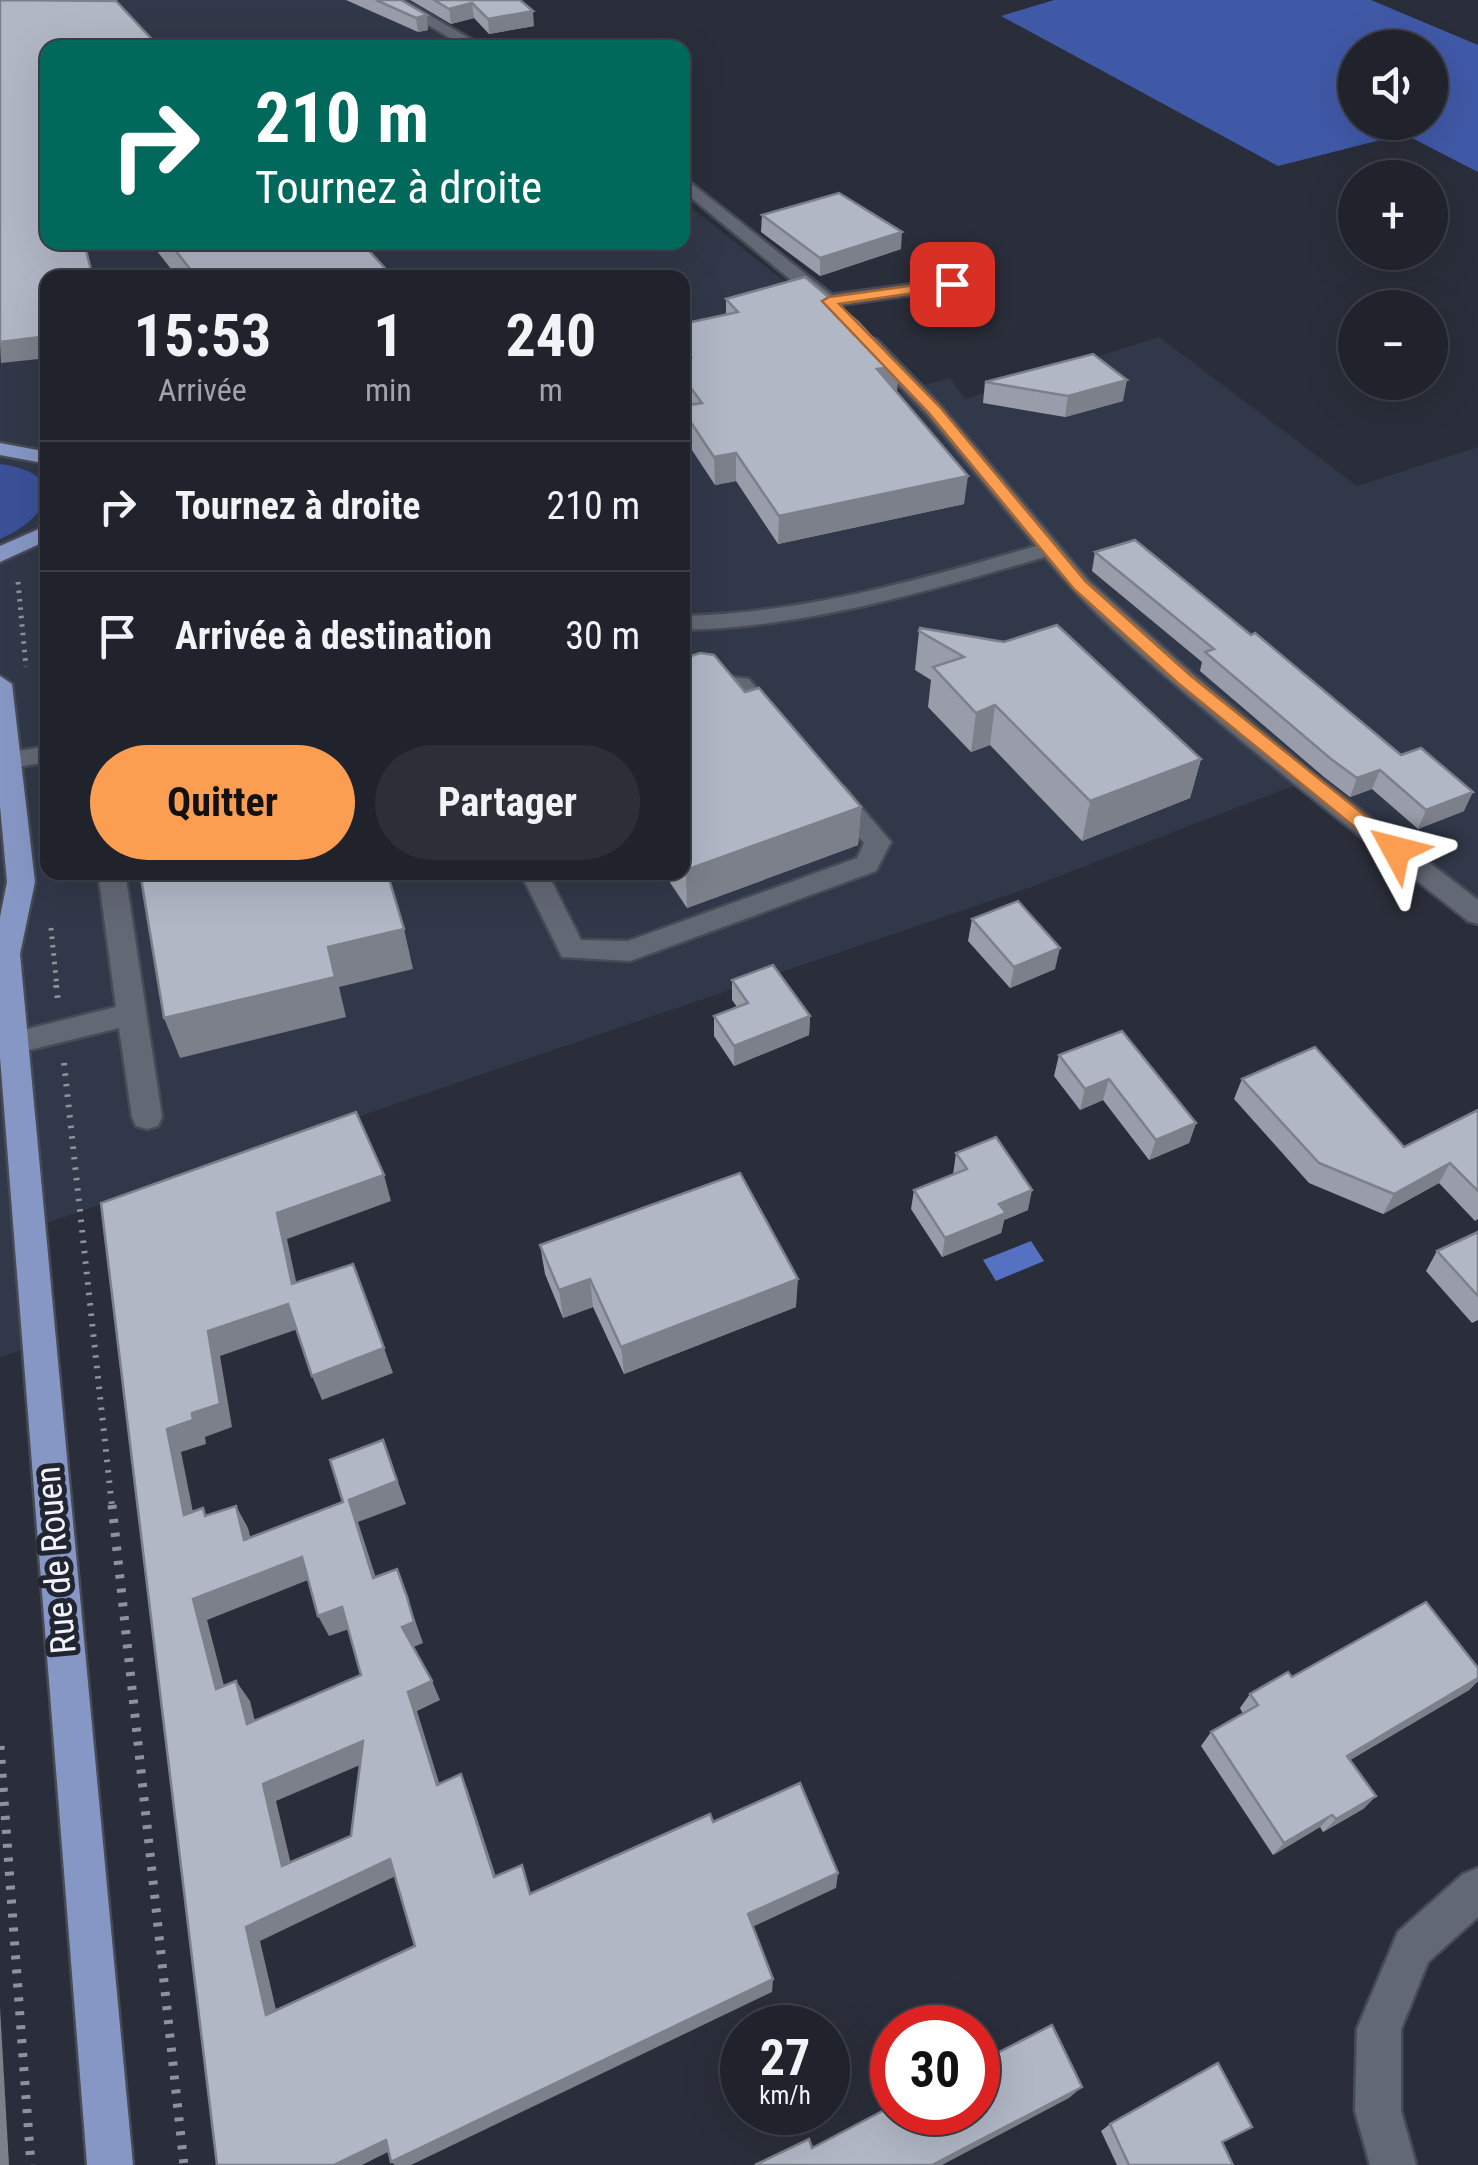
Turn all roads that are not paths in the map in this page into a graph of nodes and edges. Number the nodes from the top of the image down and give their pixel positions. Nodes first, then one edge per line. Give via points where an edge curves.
1 (393, 0) edge
2 (464, 40) edge
3 (690, 188) edge
4 (952, 284) dead end
5 (829, 301) junction
6 (0, 449) edge
7 (40, 456) edge
8 (40, 536) edge
9 (1049, 549) junction
10 (2, 557) edge
11 (690, 648) edge
12 (690, 653) edge
13 (0, 684) edge
14 (790, 742) edge
15 (40, 755) edge
16 (5, 762) edge
17 (816, 770) edge
18 (112, 880) edge
19 (537, 880) edge
20 (1478, 914) edge
21 (3, 944) edge
22 (132, 1014) junction
23 (13, 1043) junction
24 (147, 1116) dead end
25 (11, 1145) edge
26 (1478, 1888) edge
27 (110, 2165) edge
28 (1393, 2165) edge

1 - 2 street
3 - 5 street
4 - 5 street
5 - 9 street via 933,409
6 - 7 main road
8 - 10 main road
9 - 11 street via 846,607 764,620
9 - 20 street via 1185,680
12 - 14 street via 740,684
13 - 16 main road, Rue de Rouen
15 - 16 street
16 - 21 main road, Rue de Rouen via 21,882
17 - 19 street via 878,842 867,864 630,951 572,950
18 - 22 street
21 - 23 main road, Rue de Rouen
22 - 23 street
22 - 24 street
23 - 25 main road, Rue de Rouen
25 - 27 main road, Rue de Rouen
26 - 28 street via 1413,1948 1379,2030 1378,2111

